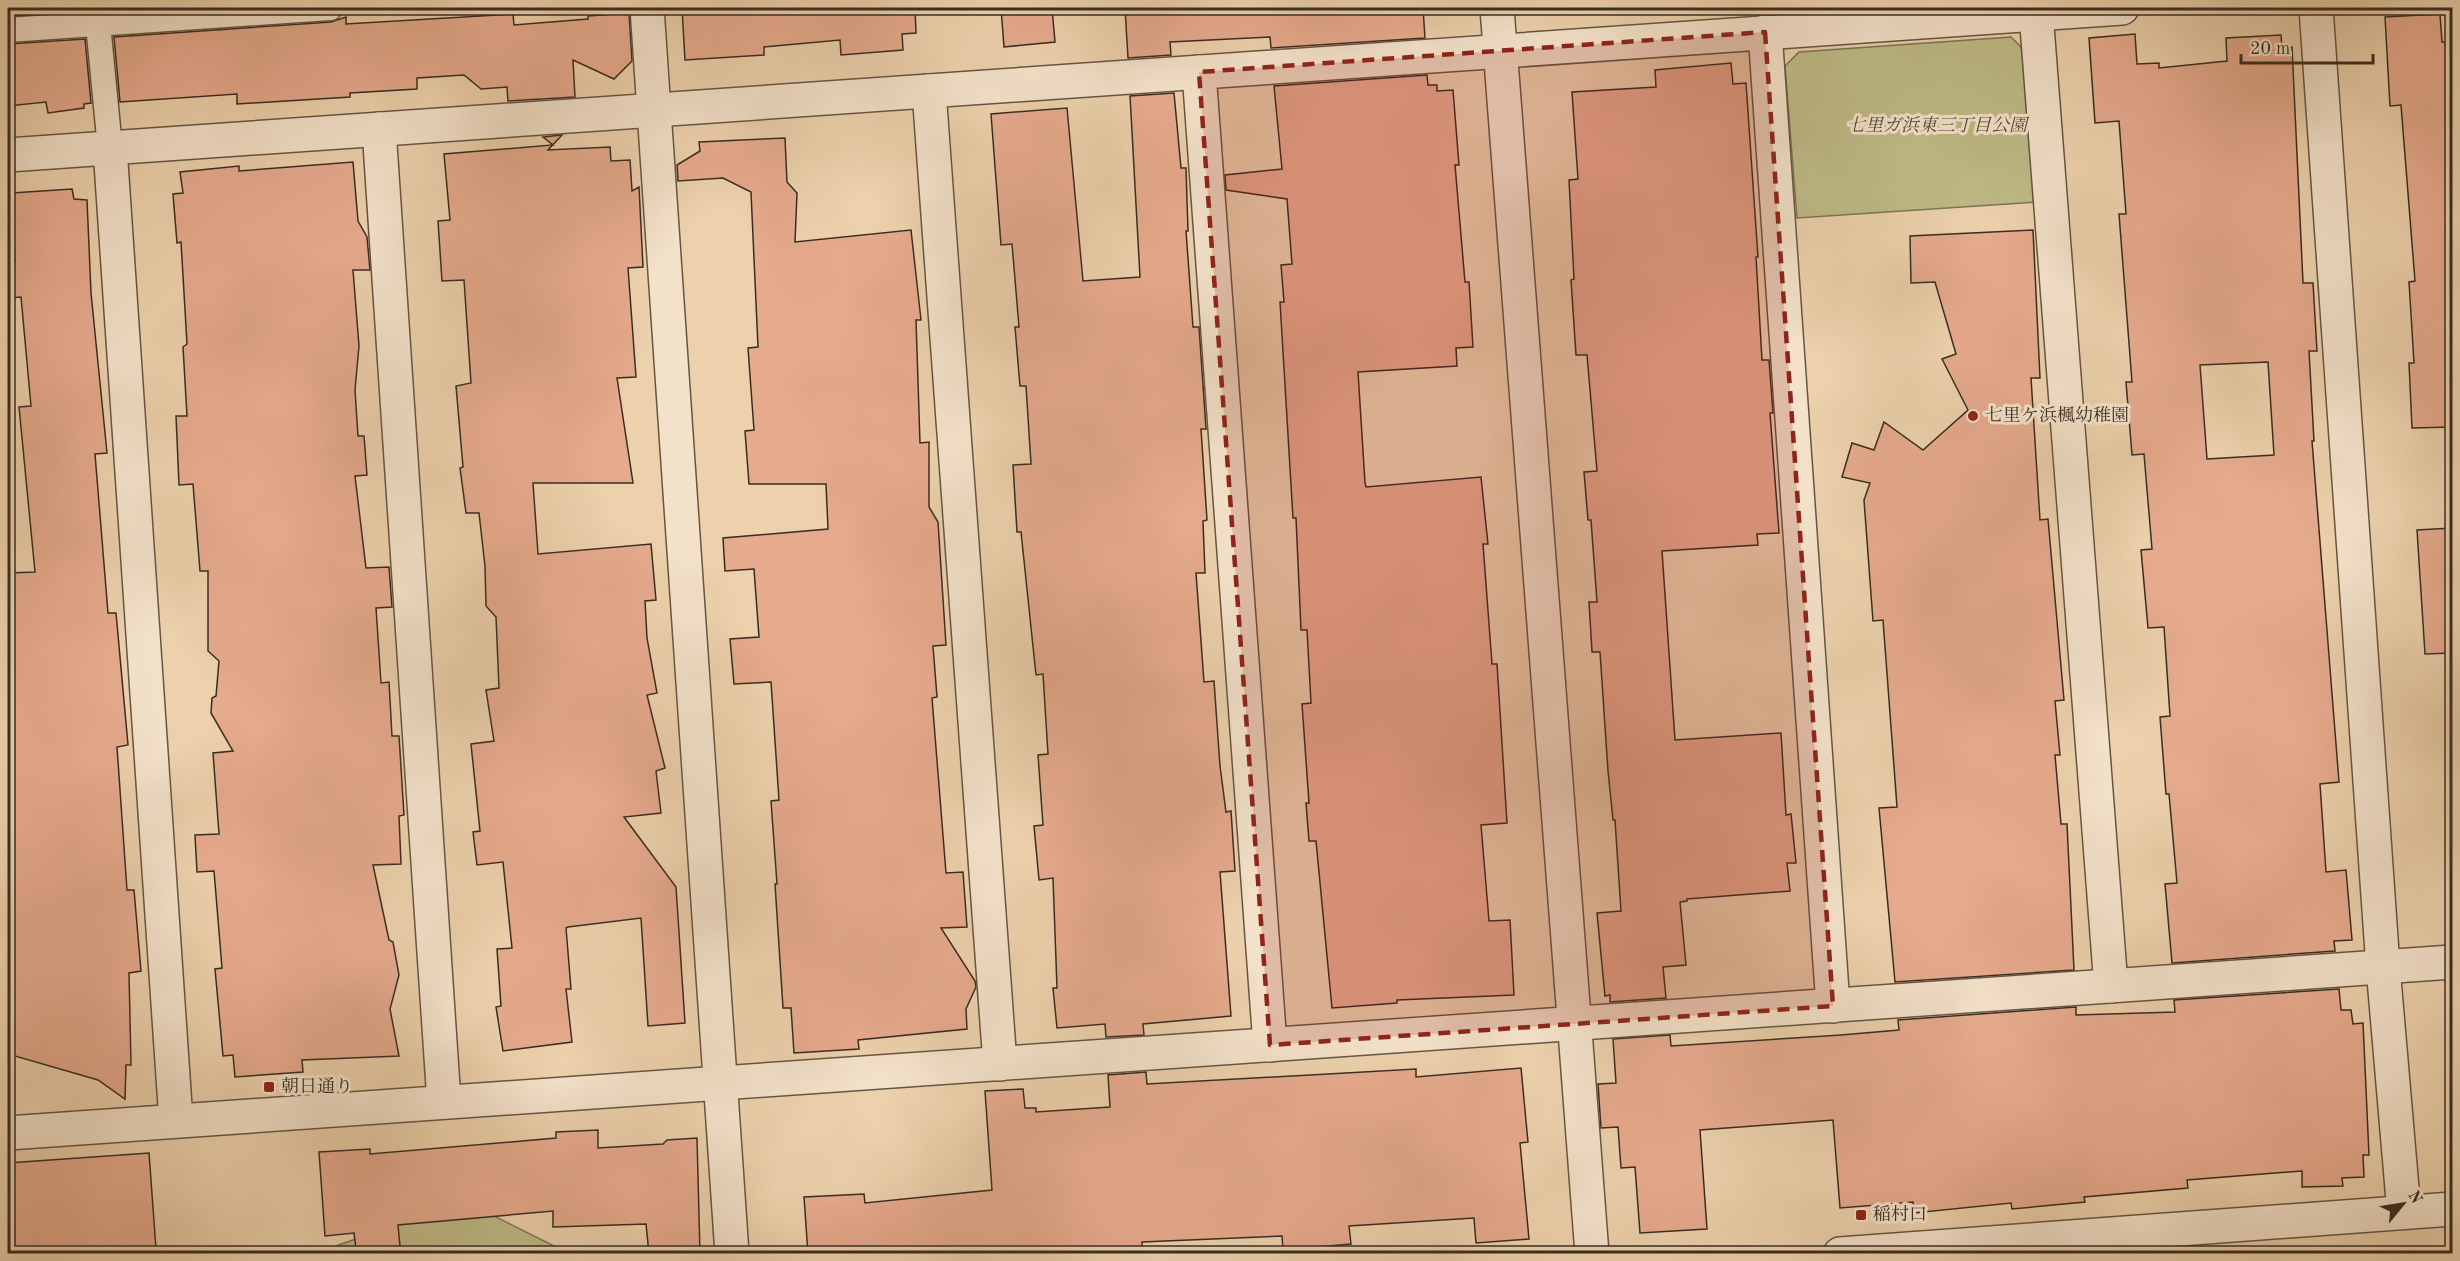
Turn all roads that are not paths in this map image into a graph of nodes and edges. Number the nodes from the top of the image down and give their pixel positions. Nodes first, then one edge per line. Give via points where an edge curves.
1 (330, 8) edge
2 (647, 8) edge
3 (1497, 8) edge
4 (2122, 8) edge
5 (2316, 8) edge
6 (2036, 13) junction
7 (98, 24) junction
8 (8, 30) edge
9 (1765, 32) junction
10 (1500, 51) junction
11 (1200, 72) junction
12 (929, 91) junction
13 (654, 110) junction
14 (380, 129) junction
15 (110, 148) junction
16 (8, 155) edge
17 (2452, 962) edge
18 (2383, 967) junction
19 (2110, 986) junction
20 (1833, 1006) junction
21 (1575, 1023) junction
22 (1270, 1045) junction
23 (1000, 1064) junction
24 (721, 1083) junction
25 (444, 1102) junction
26 (176, 1121) junction
27 (8, 1133) edge
28 (2452, 1209) edge
29 (2404, 1212) junction
30 (2102, 1244) edge
31 (732, 1254) edge
32 (1592, 1254) edge
33 (1840, 1254) edge

1 - 7 lane
2 - 13 street
3 - 10 street
4 - 6 street
5 - 18 street
6 - 9 street
6 - 19 street
7 - 8 lane
7 - 15 lane
9 - 10 street
9 - 20 street
10 - 11 street
10 - 21 street
11 - 12 street
11 - 22 street
12 - 13 street
12 - 23 street
13 - 14 street
13 - 24 street
14 - 15 street
14 - 25 street
15 - 16 street
15 - 26 street
17 - 18 street
18 - 19 street
18 - 29 street
19 - 20 street
20 - 21 street
21 - 22 street
21 - 32 street
22 - 23 street
23 - 24 street
24 - 25 street
24 - 31 street
25 - 26 street
26 - 27 street
28 - 29 street
29 - 30 street
30 - 33 street

